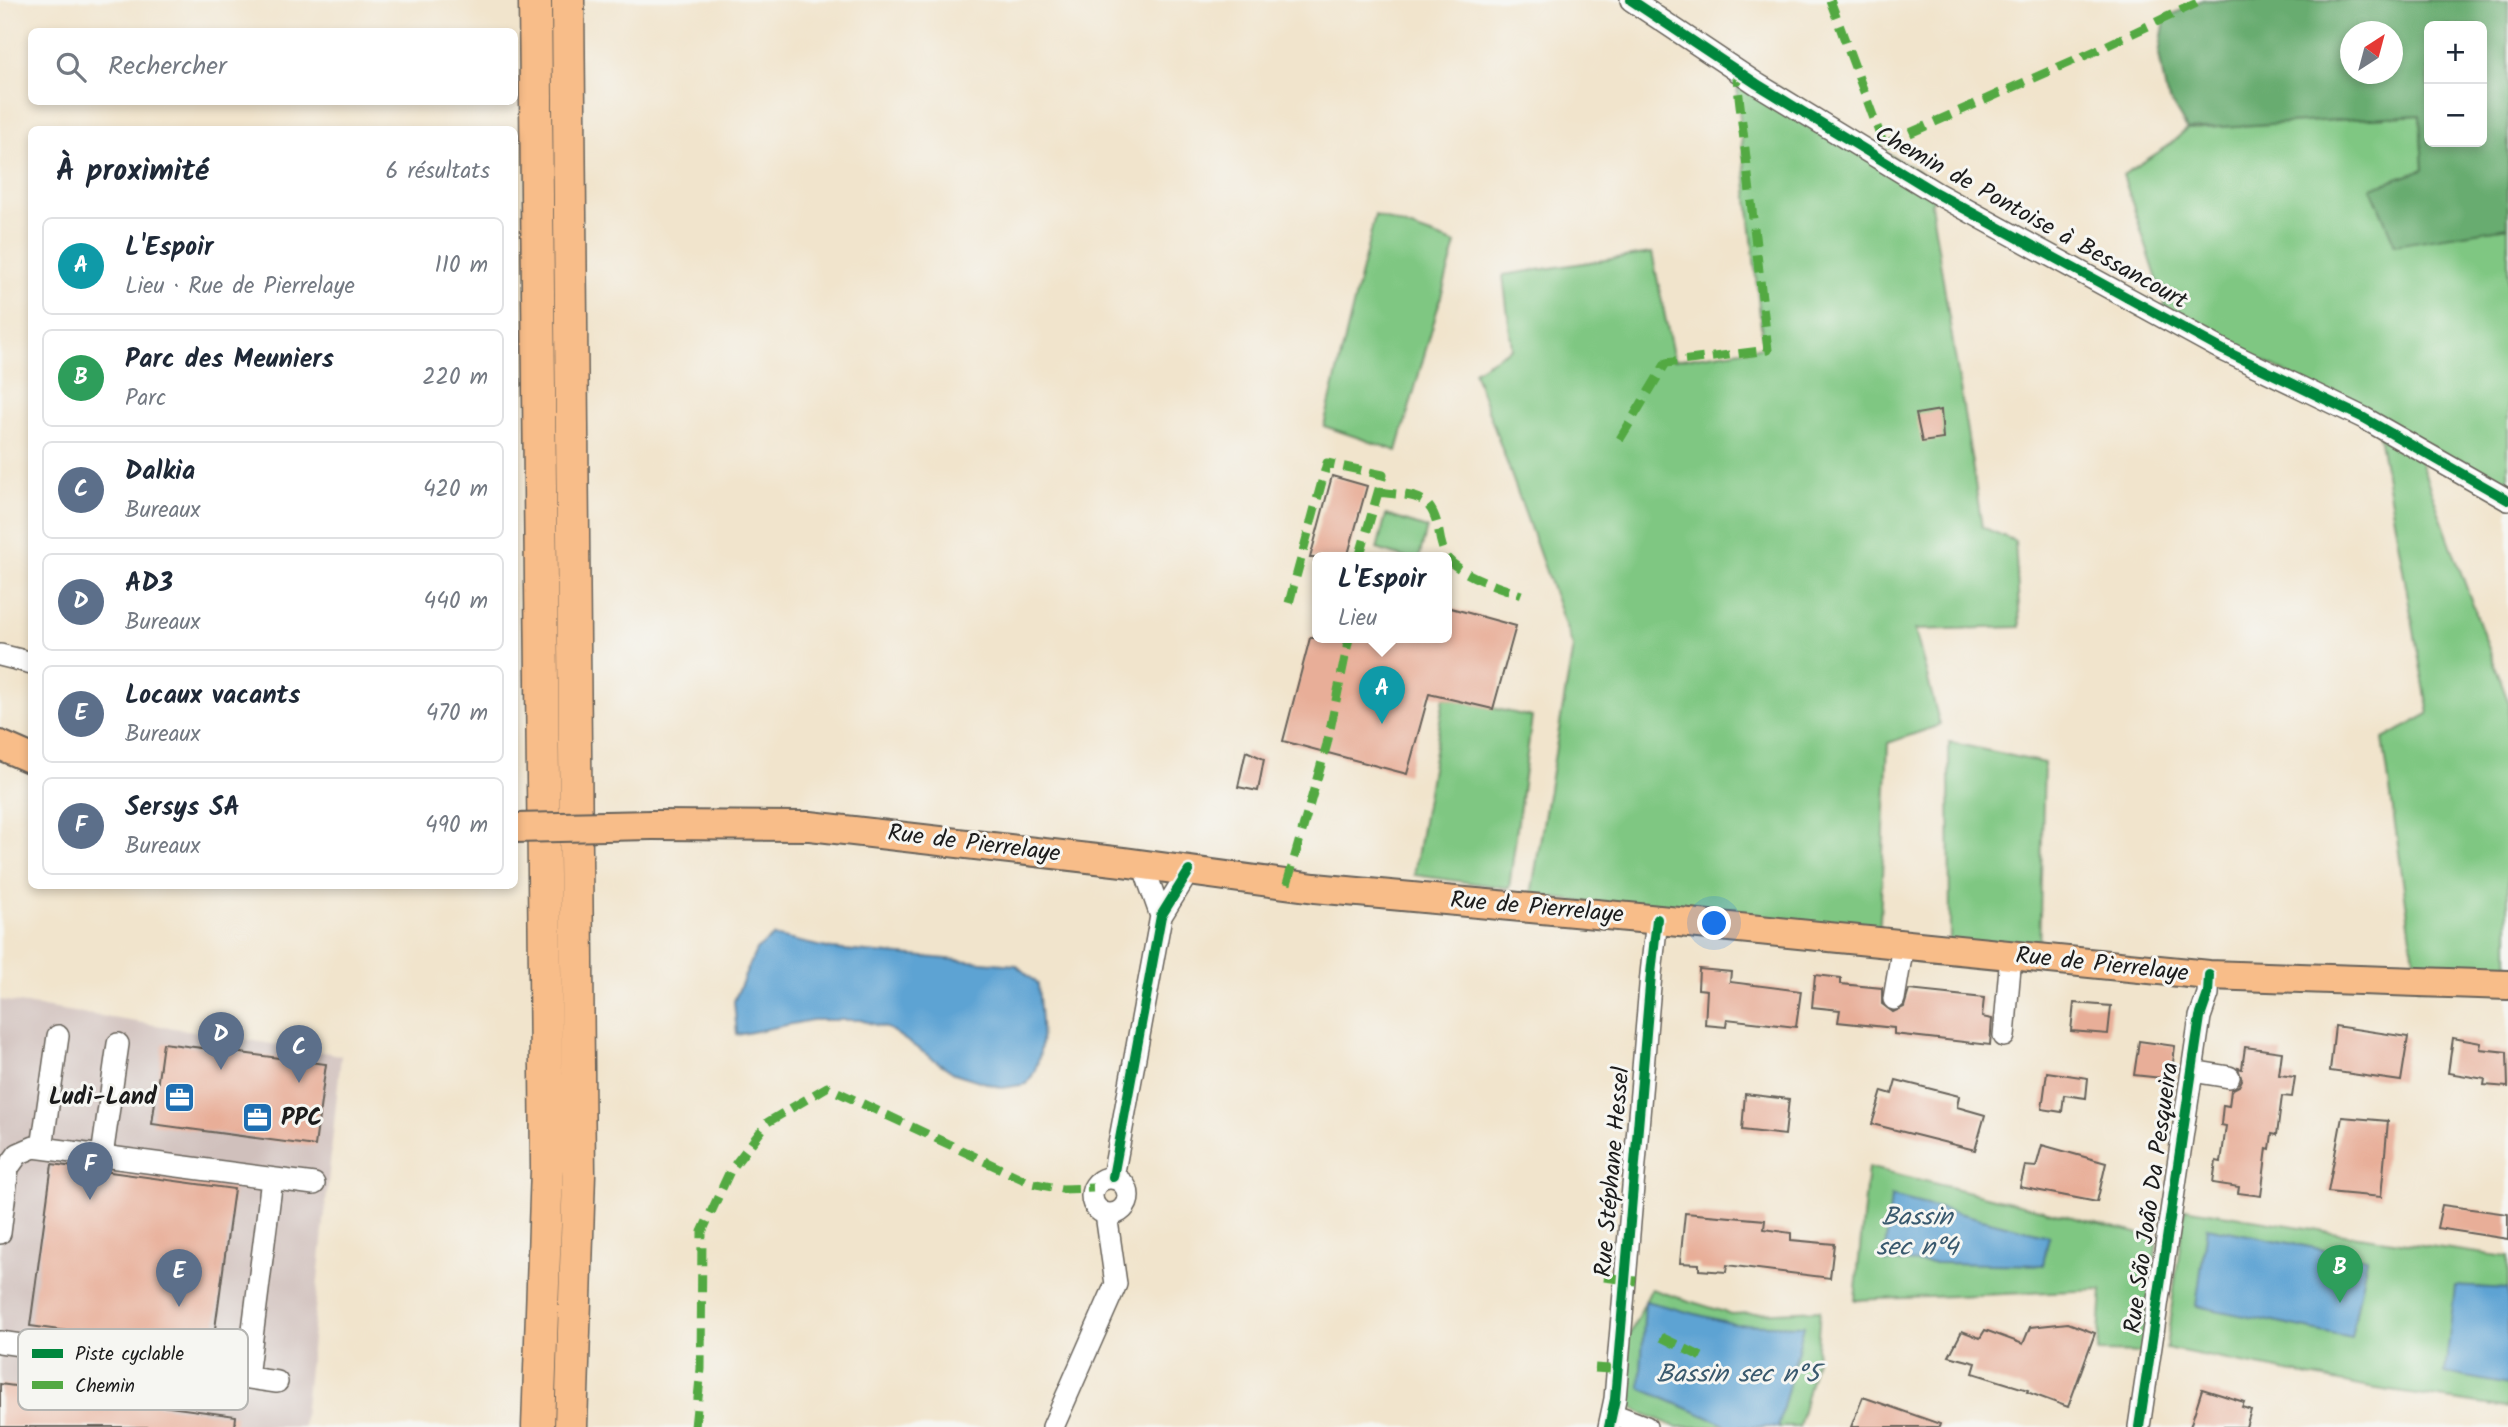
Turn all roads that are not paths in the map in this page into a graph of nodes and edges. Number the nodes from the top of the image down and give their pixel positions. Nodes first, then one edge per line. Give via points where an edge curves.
1 (535, 0) edge
2 (568, 0) edge
3 (1631, 0) edge
4 (2508, 500) edge
5 (0, 655) edge
6 (28, 662) edge
7 (0, 744) edge
8 (28, 757) edge
9 (518, 828) edge
10 (1143, 865) junction
11 (1189, 871) junction
12 (1161, 916) junction
13 (1657, 919) junction
14 (1903, 945) junction
15 (2011, 956) junction
16 (2209, 975) junction
17 (2508, 985) edge
18 (1894, 999) dead end
19 (58, 1036) dead end
20 (2004, 1036) dead end
21 (118, 1044) dead end
22 (2192, 1071) junction
23 (2229, 1077) dead end
24 (43, 1148) junction
25 (102, 1156) junction
26 (272, 1179) junction
27 (3, 1183) edge
28 (314, 1184) dead end
29 (0, 1233) edge
30 (0, 1342) edge
31 (18, 1345) edge
32 (248, 1369) edge
33 (248, 1377) edge
34 (277, 1382) dead end
35 (1611, 1420) edge
36 (538, 1427) edge
37 (571, 1427) edge
38 (1053, 1427) edge
39 (1646, 1427) edge
40 (2139, 1427) edge

1 - 36 highway via 547,1168
2 - 37 highway via 579,1161
3 - 4 street, Chemin de Pontoise à Bessancourt via 1757,84 1936,192 2223,350 2364,418
5 - 6 street
7 - 8 main road
9 - 10 main road, Rue de Pierrelaye, bridge via 810,826
10 - 11 main road, Rue de Pierrelaye
10 - 12 street
11 - 12 street
11 - 13 main road, Rue de Pierrelaye via 1315,888
12 - 38 street via 1113,1177 1099,1182 1091,1198 1106,1214 1116,1284
13 - 14 main road, Rue de Pierrelaye
13 - 35 street, Rue Stéphane Hessel
14 - 15 main road, Rue de Pierrelaye
14 - 18 street
15 - 16 main road, Rue de Pierrelaye
15 - 20 street
16 - 17 main road, Rue de Pierrelaye
16 - 22 street, Rue São João Da Pesqueira
19 - 24 street
21 - 25 street
22 - 23 street
22 - 40 street, Rue São João Da Pesqueira
24 - 25 street
24 - 27 street via 18,1154
25 - 26 street
26 - 28 street
26 - 32 street
27 - 29 street
30 - 31 street
33 - 34 street
35 - 39 street

